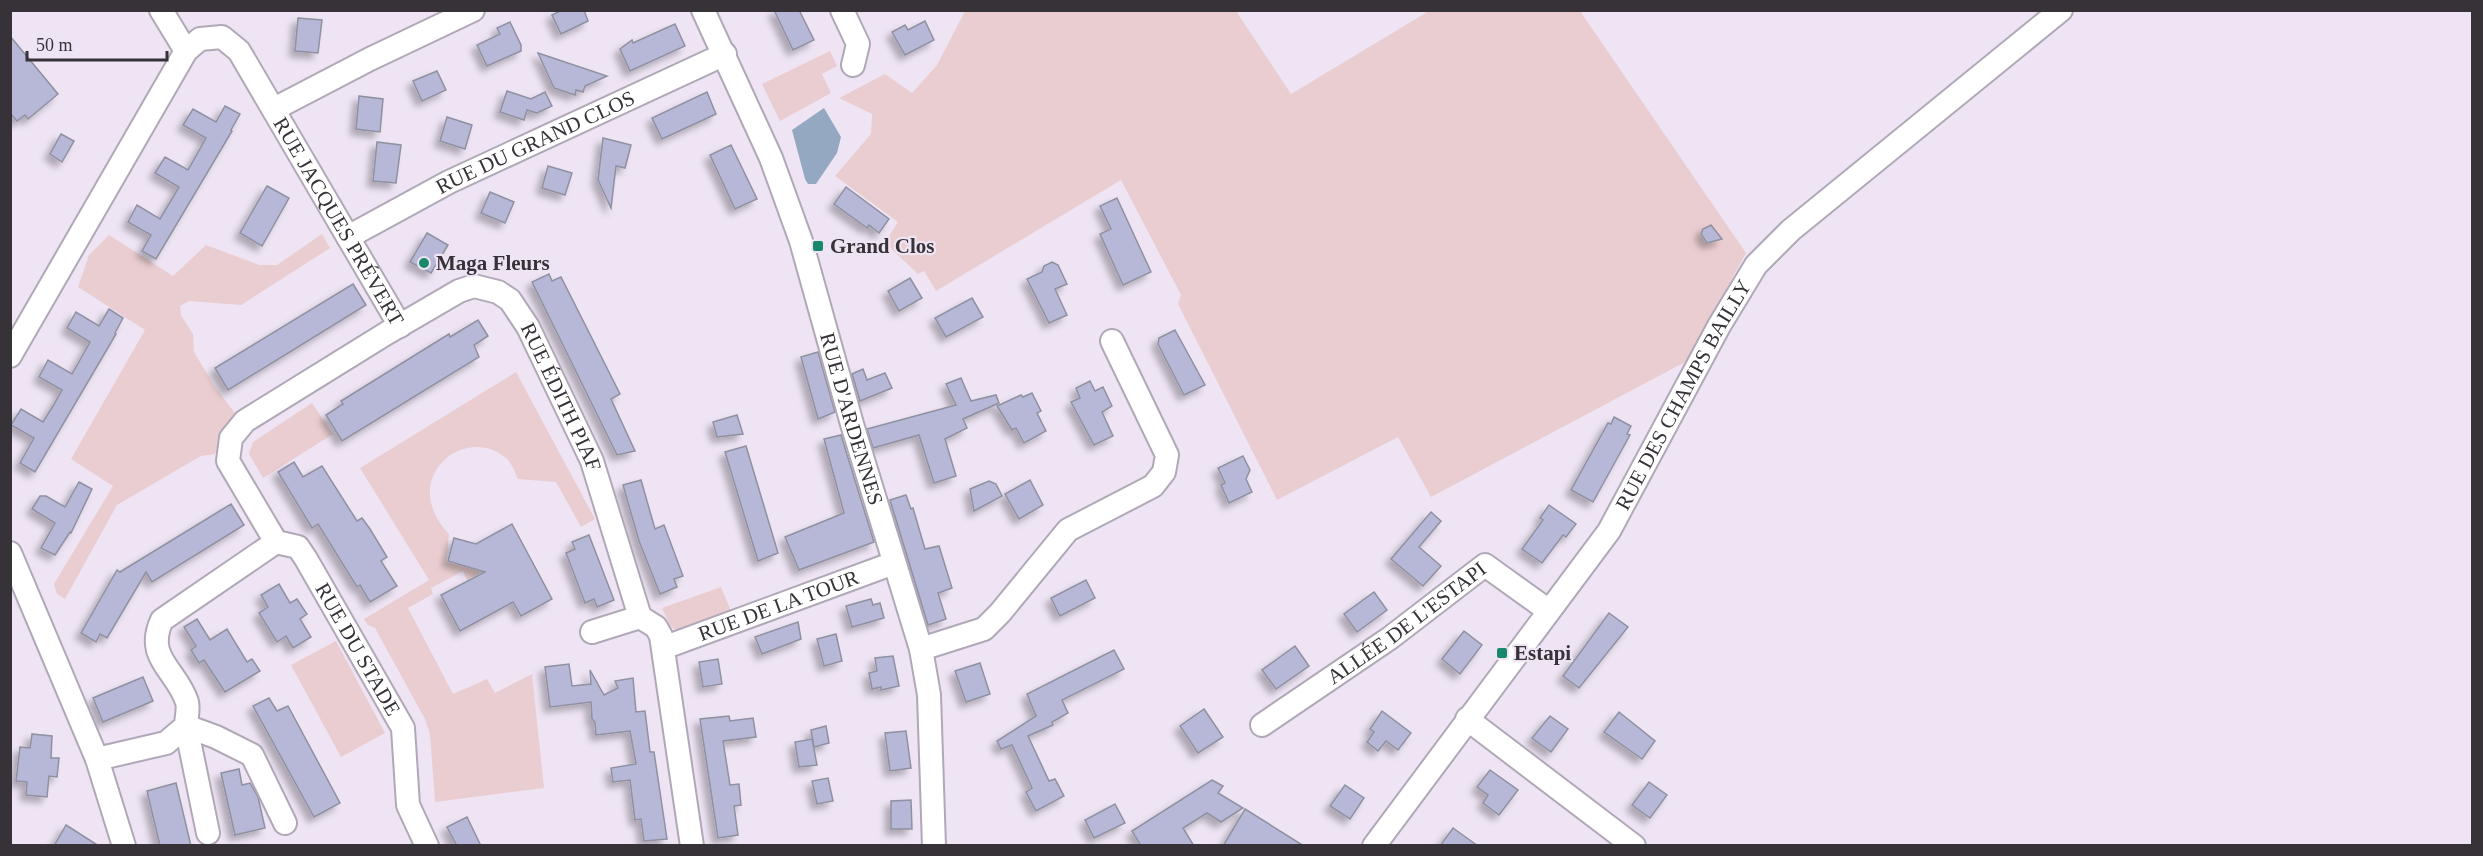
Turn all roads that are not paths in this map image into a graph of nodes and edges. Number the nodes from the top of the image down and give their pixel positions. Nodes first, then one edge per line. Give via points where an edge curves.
1 (161, 10) edge
2 (473, 10) edge
3 (703, 10) edge
4 (842, 10) edge
5 (2061, 10) edge
6 (444, 16) edge
7 (186, 51) junction
8 (725, 54) junction
9 (852, 65) dead end
10 (274, 109) junction
11 (348, 237) junction
12 (400, 326) junction
13 (1112, 341) dead end
14 (10, 356) edge
15 (276, 542) junction
16 (10, 553) edge
17 (894, 563) junction
18 (1549, 611) junction
19 (640, 617) junction
20 (592, 632) dead end
21 (663, 648) junction
22 (921, 649) junction
23 (1467, 719) junction
24 (1262, 725) dead end
25 (186, 726) junction
26 (98, 759) junction
27 (285, 824) dead end
28 (208, 833) dead end
29 (124, 846) edge
30 (427, 846) edge
31 (692, 846) edge
32 (934, 846) edge
33 (1374, 846) edge
34 (1634, 846) edge

1 - 7 street
2 - 6 street
3 - 8 street, RUE D'ARDENNES
4 - 9 street via 858,44
5 - 18 street, RUE DES CHAMPS BAILLY via 1791,230 1756,266 1719,326 1609,531
6 - 10 street
7 - 10 street, RUE JACQUES PRÉVERT via 200,39 222,37 239,51
7 - 14 street
8 - 11 street, RUE DU GRAND CLOS via 449,182
8 - 17 street, RUE D'ARDENNES via 771,158 798,232
10 - 11 street, RUE JACQUES PRÉVERT
11 - 12 street, RUE JACQUES PRÉVERT
12 - 15 street, RUE JACQUES PRÉVERT via 245,421 231,438 228,461
12 - 19 street, RUE ÉDITH PIAF via 474,286 510,300 528,327 592,461
13 - 22 street via 1167,455 1164,472 1153,486 1068,530 984,629
15 - 25 street via 162,620 155,634 157,649 188,704
15 - 30 street, RUE DU STADE via 298,548 306,559 403,728 408,805
16 - 26 street
17 - 21 street, RUE DE LA TOUR
17 - 22 street, RUE D'ARDENNES
18 - 23 street, RUE DES CHAMPS BAILLY
18 - 24 street, ALLÉE DE L'ESTAPI via 1485,565 1390,638
19 - 20 street
19 - 21 street via 656,627
21 - 31 street
22 - 32 street, RUE D'ARDENNES via 929,695
23 - 33 street, RUE DES CHAMPS BAILLY
23 - 34 street
25 - 26 street via 166,743
25 - 27 street via 252,755
25 - 28 street
26 - 29 street

